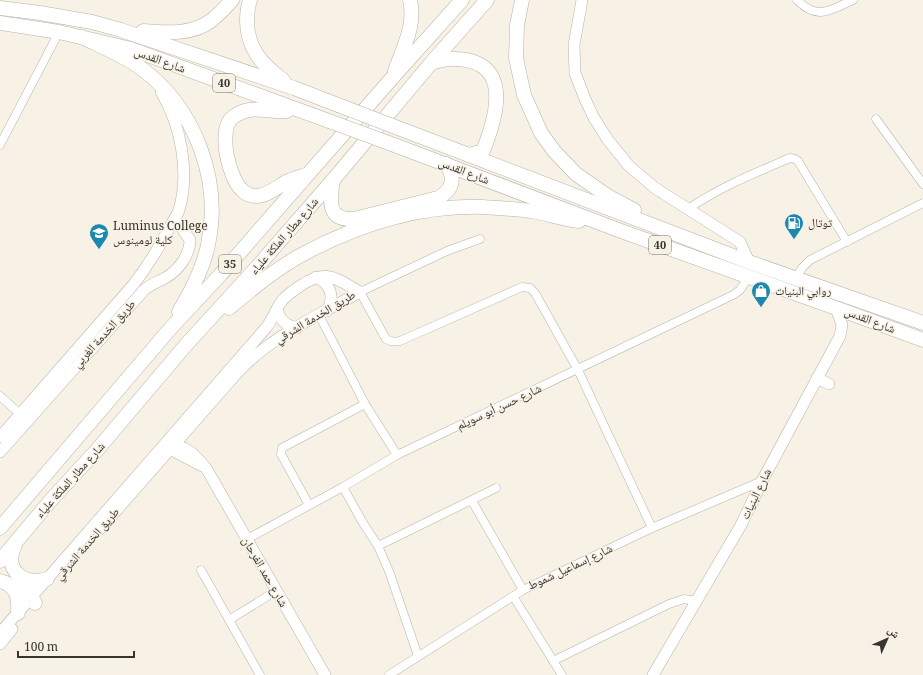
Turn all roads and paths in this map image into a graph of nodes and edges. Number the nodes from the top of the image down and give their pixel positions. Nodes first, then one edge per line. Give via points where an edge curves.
1 (232, 0) edge
2 (250, 0) edge
3 (410, 0) edge
4 (462, 0) edge
5 (486, 0) edge
6 (522, 0) edge
7 (582, 0) edge
8 (797, 0) edge
9 (853, 0) edge
10 (0, 8) edge
11 (0, 23) edge
12 (121, 30) junction
13 (59, 32) junction
14 (82, 37) junction
15 (432, 62) junction
16 (393, 77) junction
17 (153, 78) junction
18 (294, 88) junction
19 (292, 108) junction
20 (876, 119) dead end
21 (0, 145) edge
22 (469, 155) junction
23 (446, 164) junction
24 (309, 174) junction
25 (333, 180) junction
26 (923, 184) edge
27 (923, 203) edge
28 (688, 209) junction
29 (172, 222) junction
30 (605, 224) junction
31 (674, 234) junction
32 (480, 239) dead end
33 (847, 242) junction
34 (749, 262) junction
35 (749, 276) junction
36 (316, 277) junction
37 (796, 278) junction
38 (360, 292) junction
39 (277, 308) junction
40 (836, 308) junction
41 (323, 313) junction
42 (923, 323) edge
43 (297, 328) junction
44 (169, 330) junction
45 (98, 334) junction
46 (923, 340) edge
47 (185, 346) junction
48 (578, 370) junction
49 (817, 378) junction
50 (830, 384) dead end
51 (0, 396) edge
52 (365, 404) junction
53 (20, 414) junction
54 (0, 437) edge
55 (169, 447) junction
56 (0, 452) edge
57 (397, 455) junction
58 (762, 481) junction
59 (343, 487) junction
60 (496, 488) dead end
61 (472, 501) junction
62 (309, 505) junction
63 (0, 528) edge
64 (652, 528) junction
65 (247, 539) junction
66 (17, 541) junction
67 (378, 546) junction
68 (0, 561) edge
69 (201, 570) dead end
70 (18, 575) junction
71 (47, 579) junction
72 (0, 581) edge
73 (523, 590) junction
74 (276, 591) junction
75 (513, 596) junction
76 (33, 601) junction
77 (696, 601) junction
78 (18, 613) junction
79 (229, 620) junction
80 (0, 633) edge
81 (0, 644) edge
82 (418, 656) junction
83 (553, 661) junction
84 (260, 675) edge
85 (325, 675) edge
86 (389, 675) edge
87 (562, 675) edge
88 (653, 675) edge

1 - 12 highway via 211,21 189,31
2 - 18 highway via 247,31 254,51 272,72
3 - 16 highway via 410,33
4 - 16 highway, شارع مطار الملكة علياء / 35
5 - 15 highway, شارع مطار الملكة علياء / 35
6 - 31 highway via 516,25 516,58 524,95 541,133 576,174
7 - 28 street via 574,45 575,73 594,118 629,166 655,188
8 - 9 street via 811,11 819,12 831,10
10 - 12 highway, شارع القدس / 40 via 92,22
11 - 13 highway, شارع القدس / 40
12 - 18 highway, شارع القدس / 40
13 - 14 highway, شارع القدس / 40
13 - 21 street
14 - 17 highway via 129,60
14 - 19 highway, شارع القدس / 40 via 131,49
15 - 22 highway via 455,58 480,65 492,76 496,85 497,103 493,124 482,151
15 - 25 highway, شارع مطار الملكة علياء / 35
16 - 24 highway, شارع مطار الملكة علياء / 35
17 - 29 street, طريق الخدمة الغربي via 170,110 182,155 182,198 179,211
17 - 44 highway via 182,110 200,145 206,164 212,205 208,246 186,300
18 - 22 highway, شارع القدس / 40, bridge
19 - 23 highway, شارع القدس / 40, bridge
19 - 24 highway via 284,112 250,110 238,114 229,121 225,140 230,168 237,185 254,196 268,193 286,182
20 - 26 street
22 - 31 highway, شارع القدس / 40
23 - 25 highway via 450,170 452,184 444,195 354,218 339,217 333,211 330,204
23 - 30 highway, شارع القدس / 40
24 - 44 highway, شارع مطار الملكة علياء / 35
25 - 47 highway, شارع مطار الملكة علياء / 35
27 - 33 street
28 - 33 street via 730,185 793,158 798,161
28 - 34 street via 740,242
29 - 45 street, طريق الخدمة الغربي via 146,268
29 - 45 street, طريق الخدمة الغربي via 180,226 190,240 187,256 170,275 144,290
30 - 35 highway, شارع القدس / 40
30 - 47 highway via 531,211 482,207 437,210 387,219 348,233 305,253 268,276
31 - 34 highway, شارع القدس / 40
32 - 38 street via 447,251
33 - 37 street via 810,260
34 - 37 highway, شارع القدس / 40
35 - 40 highway, شارع القدس / 40
35 - 48 street, شارع حسن أبو سويلم via 740,290 733,295
36 - 38 street, طريق الخدمة الشرقي via 332,277
36 - 39 street, طريق الخدمة الشرقي via 291,292
36 - 41 street via 326,284 331,294 331,300
37 - 42 highway, شارع القدس / 40
38 - 41 street, طريق الخدمة الشرقي
38 - 48 street via 386,338 390,342 395,342 522,287 530,288
39 - 43 street via 283,322
39 - 55 street, طريق الخدمة الشرقي via 269,324
40 - 46 highway, شارع القدس / 40
40 - 49 street, شارع البنيات via 842,330
41 - 43 street, طريق الخدمة الشرقي
41 - 52 street
43 - 55 street, طريق الخدمة الشرقي via 261,350
44 - 63 highway, شارع مطار الملكة علياء / 35
45 - 53 street, طريق الخدمة الغربي
45 - 56 street, طريق الخدمة الغربي
47 - 66 highway, شارع مطار الملكة علياء / 35
48 - 57 street, شارع حسن أبو سويلم
48 - 64 street
49 - 50 street
49 - 58 street, شارع البنيات
51 - 53 street
52 - 57 street
52 - 62 street via 282,448 281,454
53 - 54 street, طريق الخدمة الغربي
55 - 65 street, شارع حمد الفرحان via 206,468
55 - 71 street, طريق الخدمة الشرقي
55 - 76 street, طريق الخدمة الشرقي
57 - 59 street, شارع حسن أبو سويلم
58 - 64 street, شارع إسماعيل شموط
58 - 77 street, شارع البنيات via 742,525
59 - 62 street, شارع حسن أبو سويلم
59 - 67 street via 362,523
60 - 61 street
61 - 67 street
61 - 73 street
62 - 65 street, شارع حسن أبو سويلم
64 - 73 street, شارع إسماعيل شموط
65 - 74 street, شارع حمد الفرحان
66 - 68 highway, شارع مطار الملكة علياء / 35
66 - 70 highway via 11,555 12,565
67 - 82 street
69 - 79 street
70 - 71 highway via 32,581
70 - 76 highway
71 - 76 street, طريق الخدمة الشرقي
72 - 78 highway via 9,584 15,590
73 - 75 street, شارع إسماعيل شموط
74 - 79 street
74 - 85 street, شارع حمد الفرحان
75 - 82 street, شارع إسماعيل شموط
75 - 83 street
76 - 78 street, طريق الخدمة الشرقي
76 - 81 street, طريق الخدمة الشرقي
77 - 83 street via 684,599 669,604
77 - 88 street, شارع البنيات
78 - 80 street, طريق الخدمة الشرقي
79 - 84 street
82 - 86 street, شارع إسماعيل شموط
83 - 87 street

